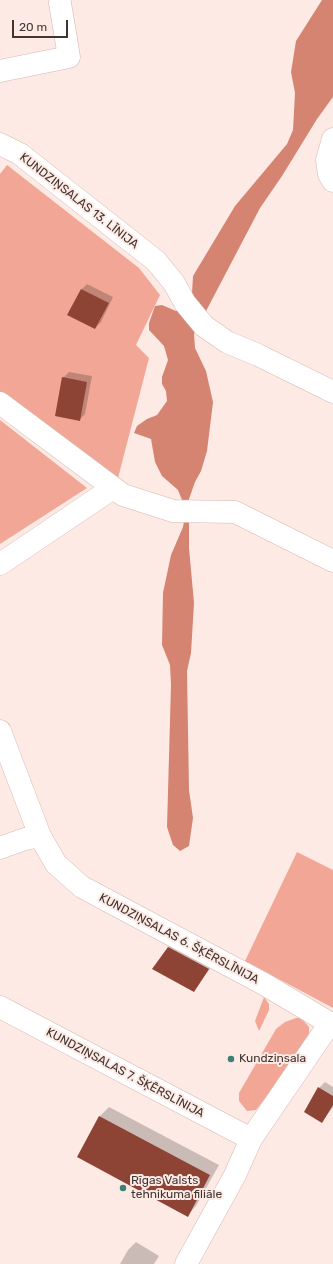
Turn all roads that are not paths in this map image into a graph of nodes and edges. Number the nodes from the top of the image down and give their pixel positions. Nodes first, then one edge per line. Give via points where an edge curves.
1 (60, 3) dead end
2 (0, 71) edge
3 (333, 139) edge
4 (0, 144) edge
5 (333, 181) edge
6 (333, 392) edge
7 (0, 403) edge
8 (113, 488) junction
9 (333, 561) edge
10 (0, 564) edge
11 (0, 730) edge
12 (40, 836) junction
13 (0, 848) edge
14 (0, 1007) edge
15 (331, 1024) edge
16 (251, 1139) junction
17 (186, 1264) edge

1 - 2 street via 69,57
3 - 5 street via 327,160
4 - 6 street, KUNDZIŅSALAS 13. LĪNIJA via 20,154 156,261 204,326 227,342
7 - 8 street
8 - 9 street via 123,495 174,511 235,512
8 - 10 street
11 - 12 street
12 - 13 street
12 - 15 street, KUNDZIŅSALAS 6. ŠĶĒRSLĪNIJA via 56,864 82,887 264,984
14 - 16 street, KUNDZIŅSALAS 7. ŠĶĒRSLĪNIJA
15 - 16 street
16 - 17 street via 235,1175

